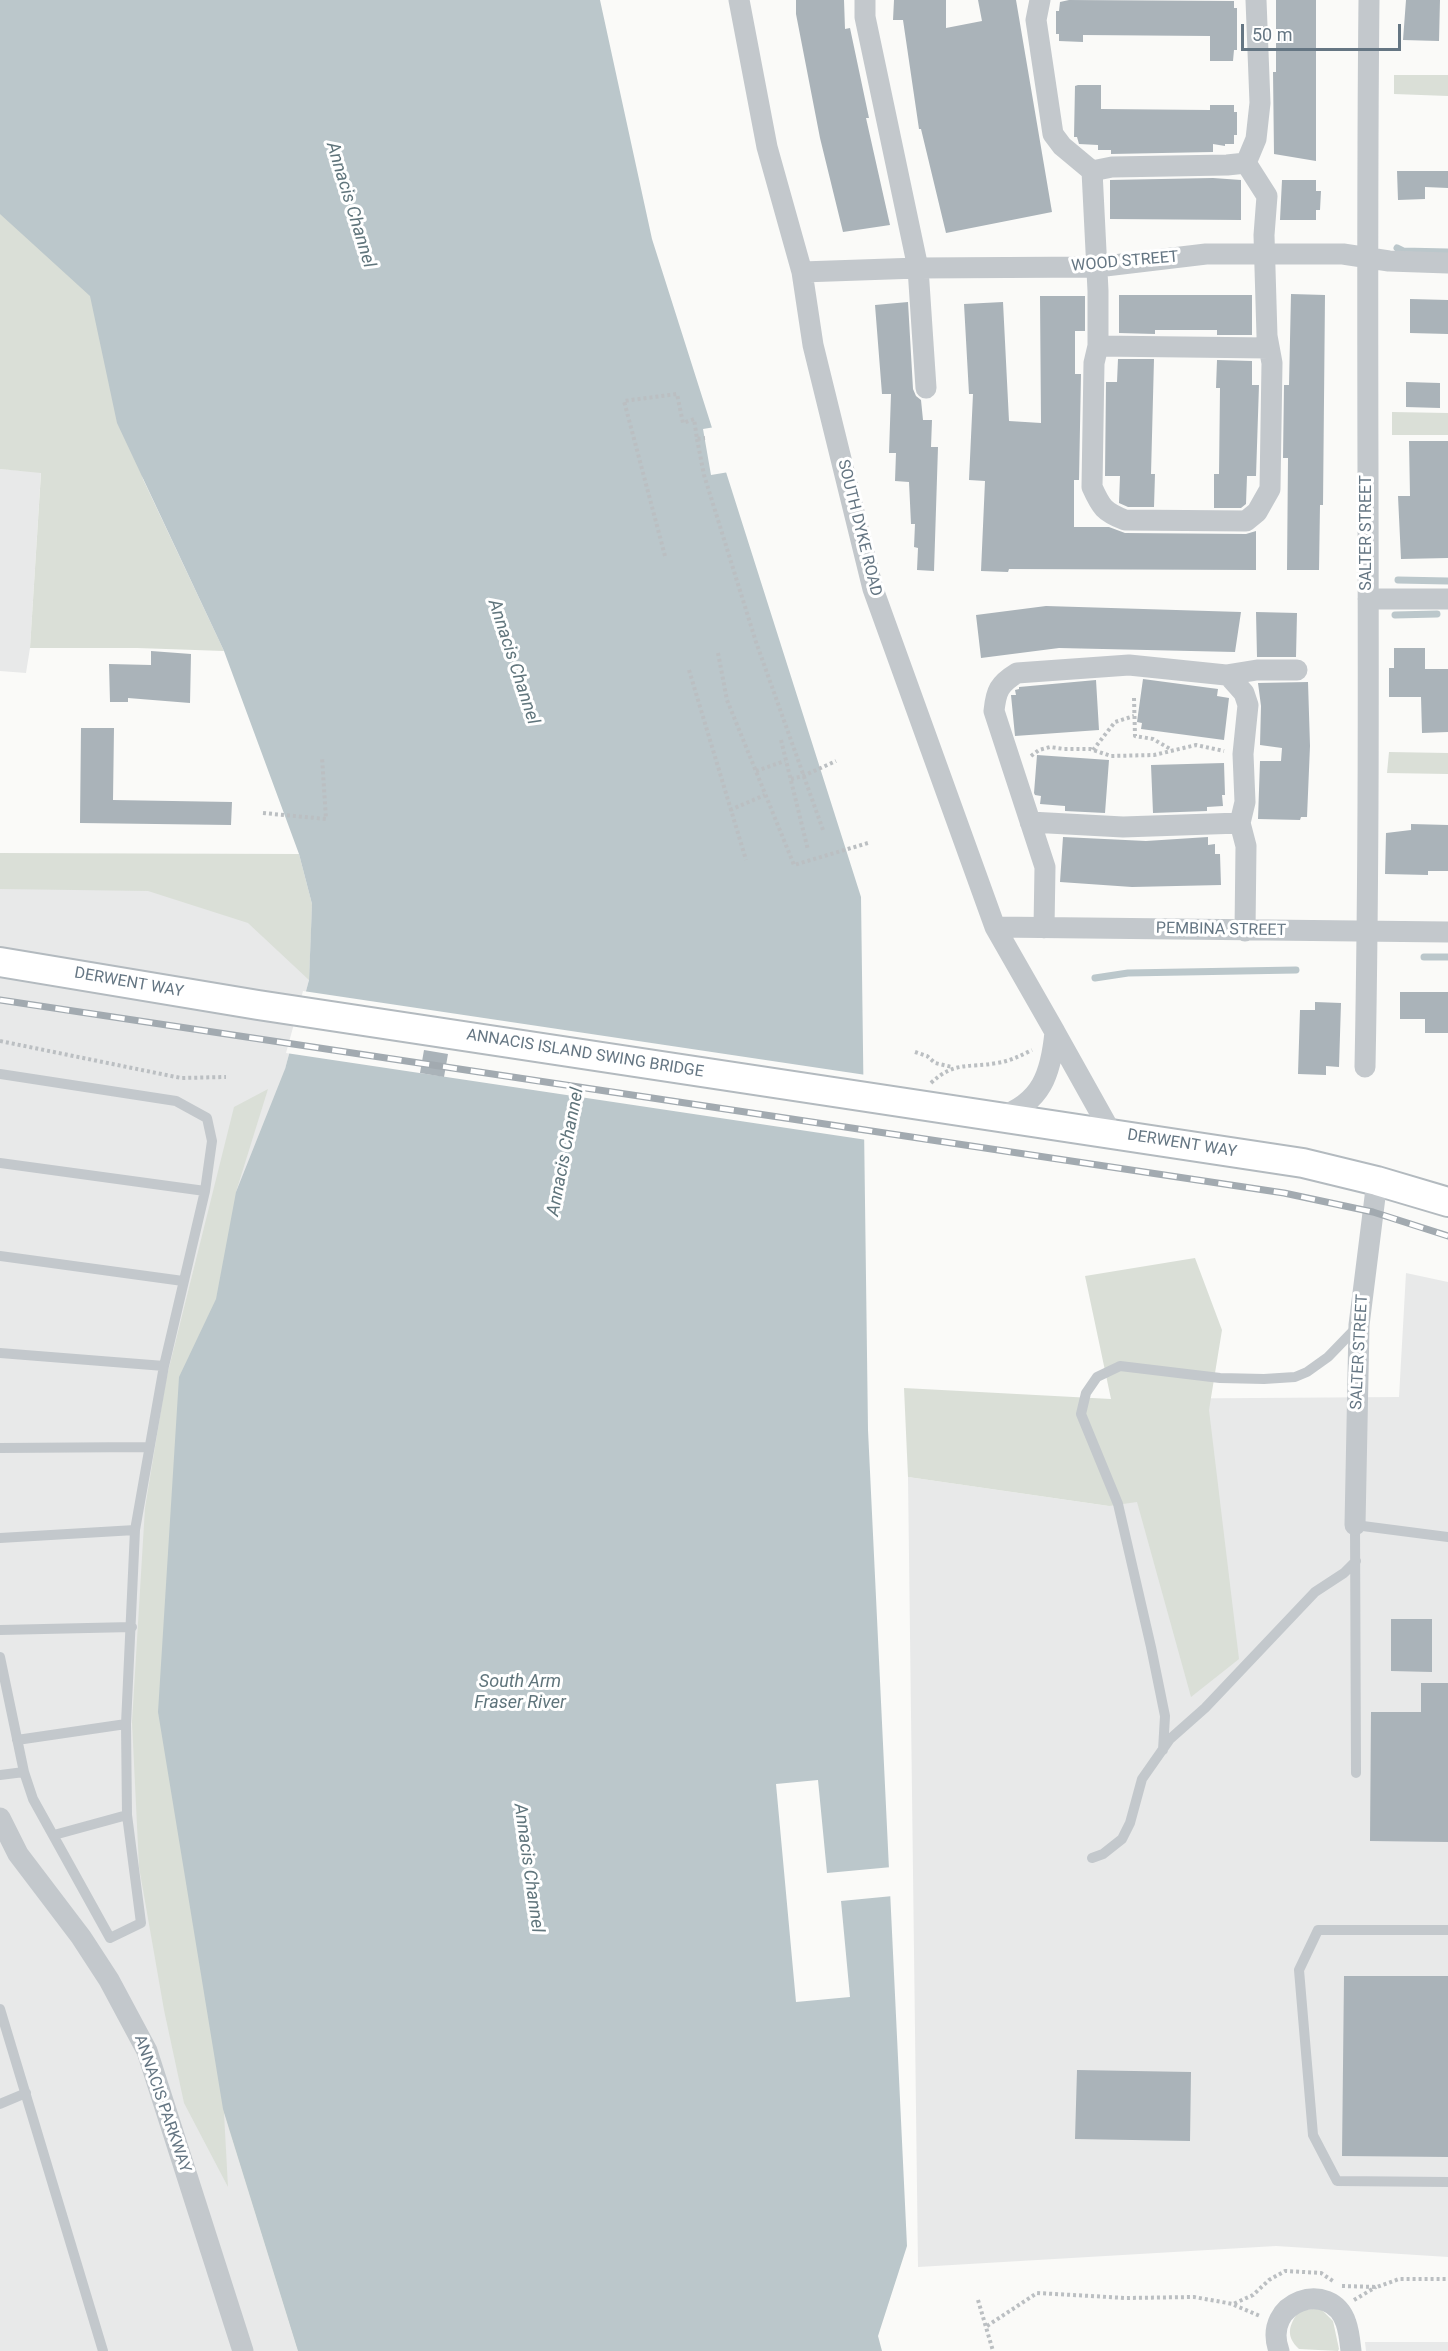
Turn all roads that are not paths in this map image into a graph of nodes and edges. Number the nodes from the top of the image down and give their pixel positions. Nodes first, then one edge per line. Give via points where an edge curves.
1 (739, 0) edge
2 (865, 0) edge
3 (1040, 0) edge
4 (1256, 0) edge
5 (1369, 0) edge
6 (1246, 163) junction
7 (1092, 171) junction
8 (1265, 253) junction
9 (1366, 256) junction
10 (1448, 262) edge
11 (1097, 267) junction
12 (918, 268) junction
13 (802, 272) junction
14 (1098, 346) junction
15 (1269, 348) junction
16 (926, 388) dead end
17 (1368, 599) junction
18 (1448, 599) edge
19 (1297, 670) dead end
20 (1228, 675) junction
21 (1030, 822) junction
22 (1240, 824) junction
23 (995, 927) junction
24 (1044, 928) junction
25 (1245, 931) junction
26 (1368, 932) junction
27 (1448, 932) edge
28 (0, 962) edge
29 (258, 1005) joint
30 (1047, 1038) junction
31 (1365, 1067) dead end
32 (0, 1074) edge
33 (920, 1094) joint
34 (999, 1117) junction
35 (1112, 1134) junction
36 (0, 1163) edge
37 (1377, 1180) junction
38 (205, 1191) junction
39 (1448, 1202) edge
40 (0, 1256) edge
41 (183, 1281) junction
42 (1359, 1325) junction
43 (0, 1353) edge
44 (164, 1366) junction
45 (148, 1447) junction
46 (0, 1448) edge
47 (1355, 1525) junction
48 (135, 1530) junction
49 (1448, 1536) edge
50 (0, 1538) edge
51 (1356, 1561) junction
52 (132, 1627) junction
53 (0, 1630) edge
54 (0, 1657) edge
55 (126, 1724) junction
56 (17, 1740) junction
57 (1163, 1750) junction
58 (24, 1772) junction
59 (1356, 1773) dead end
60 (0, 1774) edge
61 (127, 1815) junction
62 (0, 1818) edge
63 (54, 1836) junction
64 (1092, 1858) dead end
65 (1448, 1930) edge
66 (0, 2009) edge
67 (26, 2093) junction
68 (0, 2104) edge
69 (1448, 2182) edge
70 (103, 2351) edge
71 (243, 2351) edge
72 (1279, 2351) edge
73 (1351, 2351) edge

1 - 13 street, SOUTH DYKE ROAD via 767,147
2 - 12 street via 865,16
3 - 7 street via 1036,20 1053,134
4 - 6 street via 1260,103 1257,139
5 - 9 street, SALTER STREET
6 - 7 street
6 - 8 street via 1267,196
7 - 11 street
8 - 9 street, WOOD STREET
8 - 11 street, WOOD STREET via 1206,254
8 - 15 street
9 - 10 street, WOOD STREET via 1389,261
9 - 17 street, SALTER STREET
11 - 12 street, WOOD STREET
11 - 14 street
12 - 13 street, WOOD STREET
12 - 16 street
13 - 23 street, SOUTH DYKE ROAD via 813,345 873,589
14 - 15 street
14 - 15 street via 1094,363 1092,487 1107,513 1125,520 1246,521 1257,512 1270,489
17 - 18 street
17 - 26 street, SALTER STREET
19 - 20 street
20 - 21 street via 1129,665 1017,673 1004,681 995,695 994,711
20 - 22 street via 1244,693 1248,705 1243,752 1245,802
21 - 22 street via 1123,827
21 - 24 street via 1046,867
22 - 25 street via 1245,846
23 - 24 street, PEMBINA STREET
23 - 30 street, SOUTH DYKE ROAD
24 - 25 street, PEMBINA STREET
25 - 26 street, PEMBINA STREET
26 - 27 street, PEMBINA STREET
26 - 31 street, SALTER STREET
28 - 29 main road, DERWENT WAY
29 - 33 main road, ANNACIS ISLAND SWING BRIDGE
30 - 34 street via 1052,1055 1040,1088 1016,1112
30 - 35 street, SOUTH DYKE ROAD
32 - 38 lane via 176,1101 207,1118 212,1141
33 - 34 main road, DERWENT WAY
34 - 35 main road, DERWENT WAY
35 - 37 main road, DERWENT WAY via 1303,1163
36 - 38 lane
37 - 39 main road, DERWENT WAY
37 - 42 street, SALTER STREET
38 - 41 lane
40 - 41 lane
41 - 44 lane
42 - 47 street, SALTER STREET
42 - 57 lane via 1328,1357 1295,1377 1220,1378 1120,1366 1097,1377 1086,1393 1081,1414 1118,1504 1151,1647 1165,1716
43 - 44 lane
44 - 45 lane
45 - 46 lane
45 - 48 lane
47 - 49 lane
47 - 51 lane
48 - 50 lane
48 - 52 lane
51 - 57 lane via 1315,1592
51 - 59 lane
52 - 53 lane
52 - 55 lane
54 - 56 lane
55 - 56 lane
55 - 61 lane
56 - 58 lane
57 - 64 lane via 1143,1779 1122,1839
58 - 60 lane
58 - 63 lane via 33,1799
61 - 63 lane
61 - 63 lane via 141,1923 110,1938
62 - 71 street, ANNACIS PARKWAY via 18,1854 109,1980 147,2051
65 - 69 lane via 1318,1930 1299,1970 1313,2135 1337,2181
66 - 67 lane
67 - 68 lane
67 - 70 lane
72 - 73 street via 1278,2323 1286,2310 1307,2299 1320,2299 1340,2312

